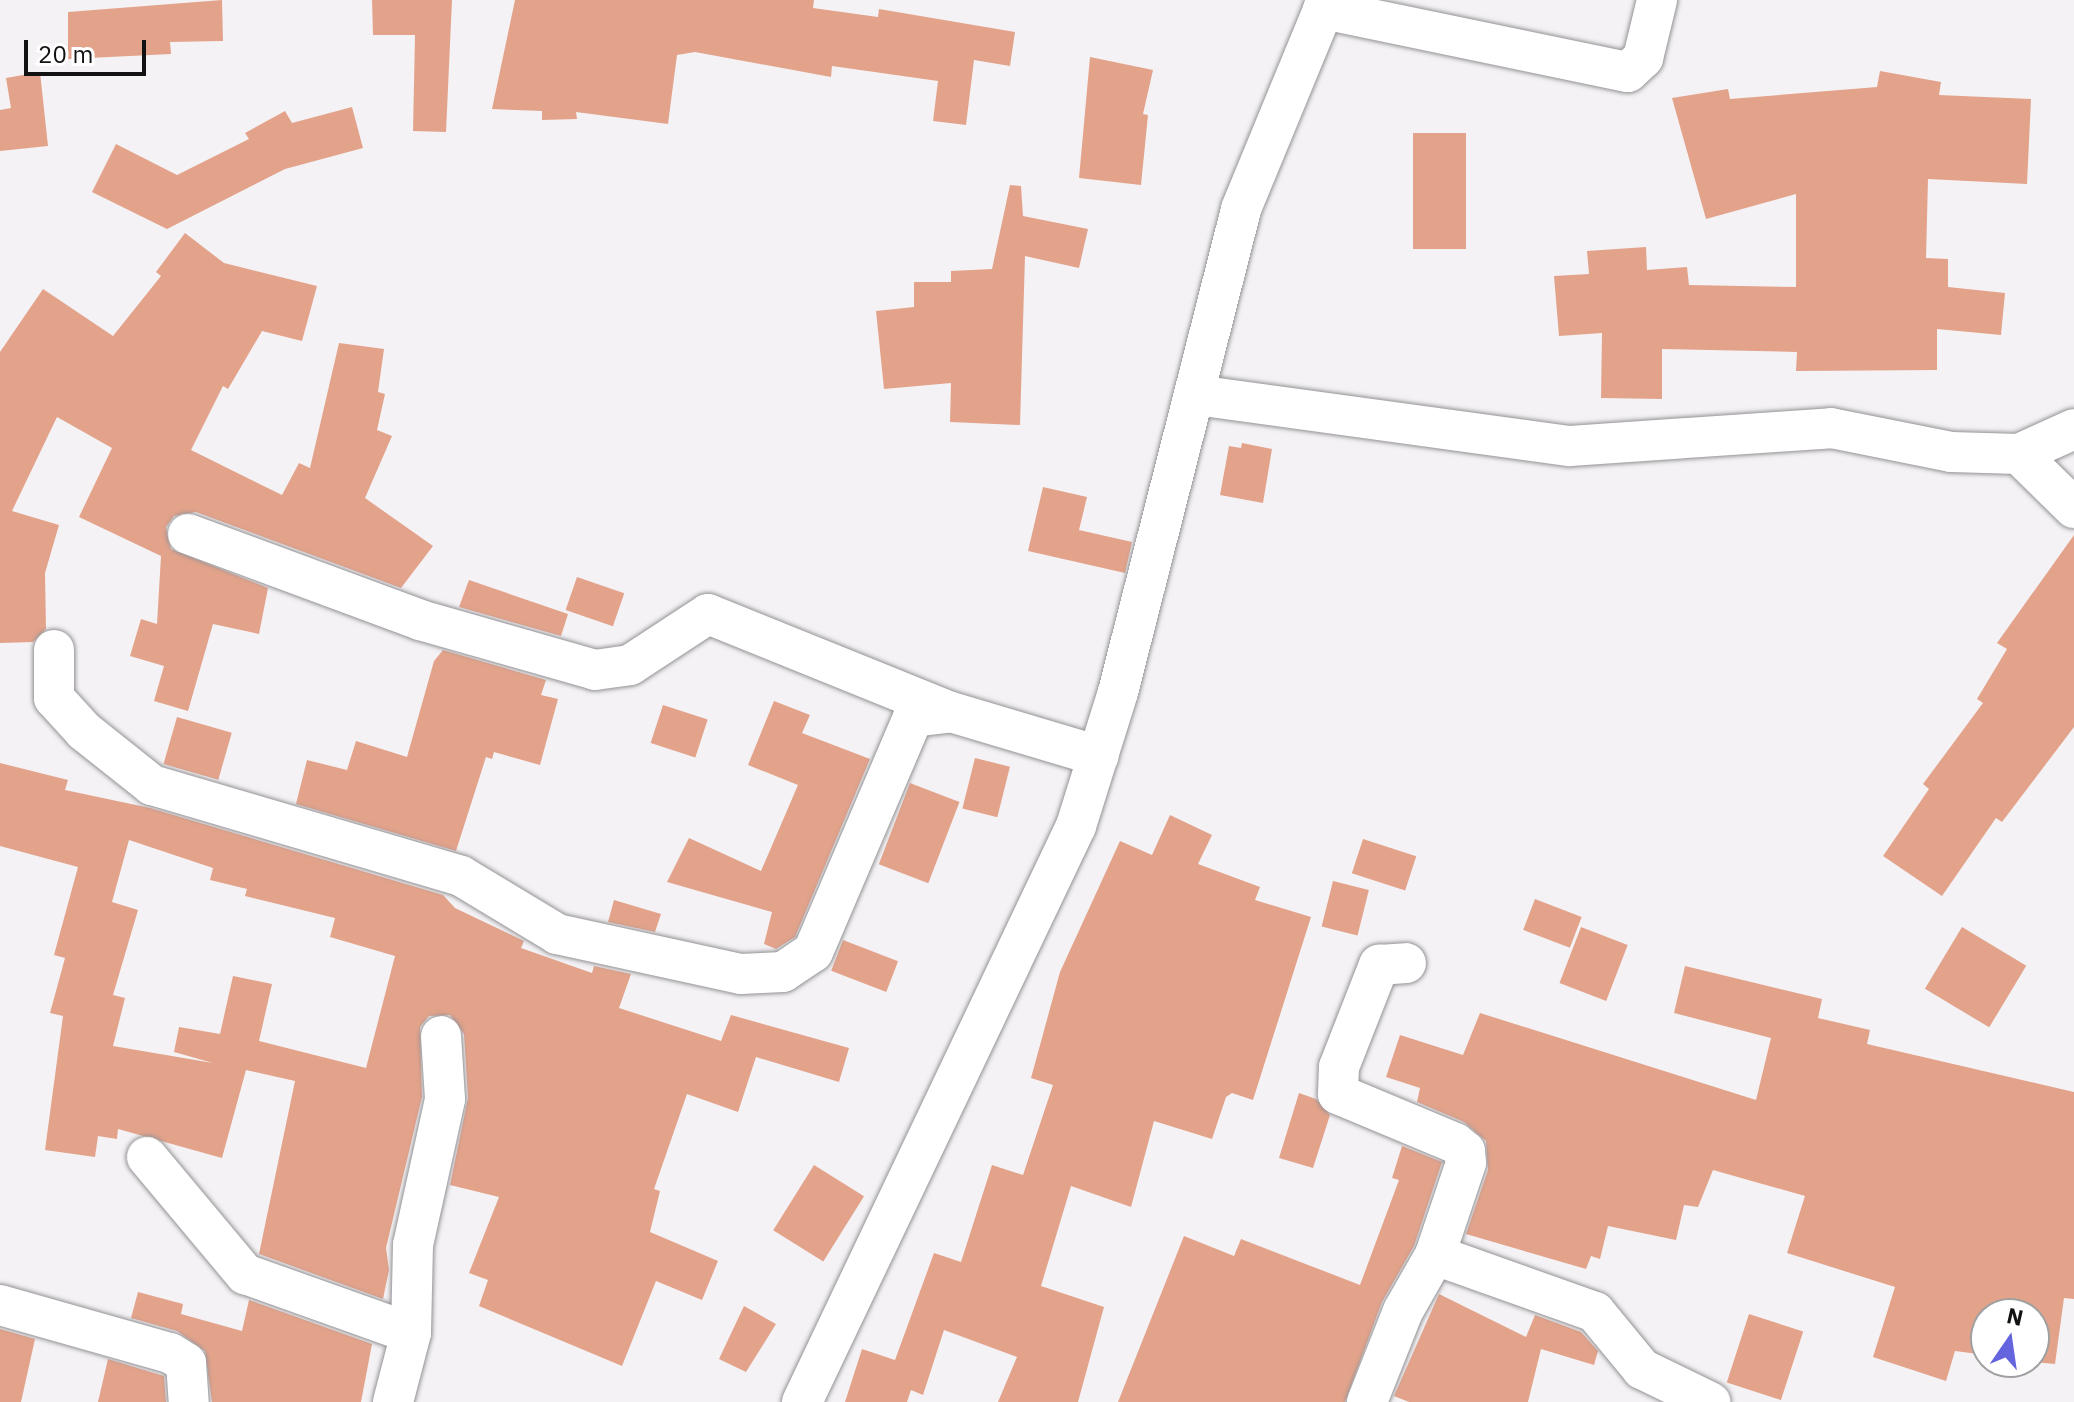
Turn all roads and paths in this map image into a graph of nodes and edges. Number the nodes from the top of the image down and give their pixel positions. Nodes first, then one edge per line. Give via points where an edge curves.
1 (1657, 0) edge
2 (1325, 5) edge
3 (1196, 395) junction
4 (2074, 429) edge
5 (2019, 454) junction
6 (2074, 508) edge
7 (188, 534) dead end
8 (54, 650) dead end
9 (951, 712) junction
10 (1099, 756) junction
11 (1406, 963) dead end
12 (441, 1036) dead end
13 (147, 1157) dead end
14 (1435, 1255) junction
15 (0, 1305) edge
16 (411, 1333) junction
17 (189, 1402) edge
18 (393, 1402) edge
19 (802, 1402) edge
20 (1367, 1402) edge
21 (1710, 1402) edge

1 - 2 street via 1643,58 1628,72
2 - 3 street via 1241,209
3 - 5 street via 1526,444 1570,446 1831,428 1951,452
3 - 10 street
4 - 5 street
5 - 6 street
7 - 9 street via 420,620 595,670 630,665 708,614
8 - 9 street via 54,698 84,731 152,785 461,876 557,934 741,974 783,972 813,952 913,717
9 - 10 street
10 - 19 street via 1076,826
11 - 14 street via 1379,965 1336,1081 1338,1094 1465,1151
12 - 16 street via 445,1099 413,1245
13 - 16 street via 245,1274
14 - 20 street via 1403,1311
14 - 21 street via 1595,1312 1642,1369
15 - 17 street via 170,1353 186,1363
16 - 18 street

